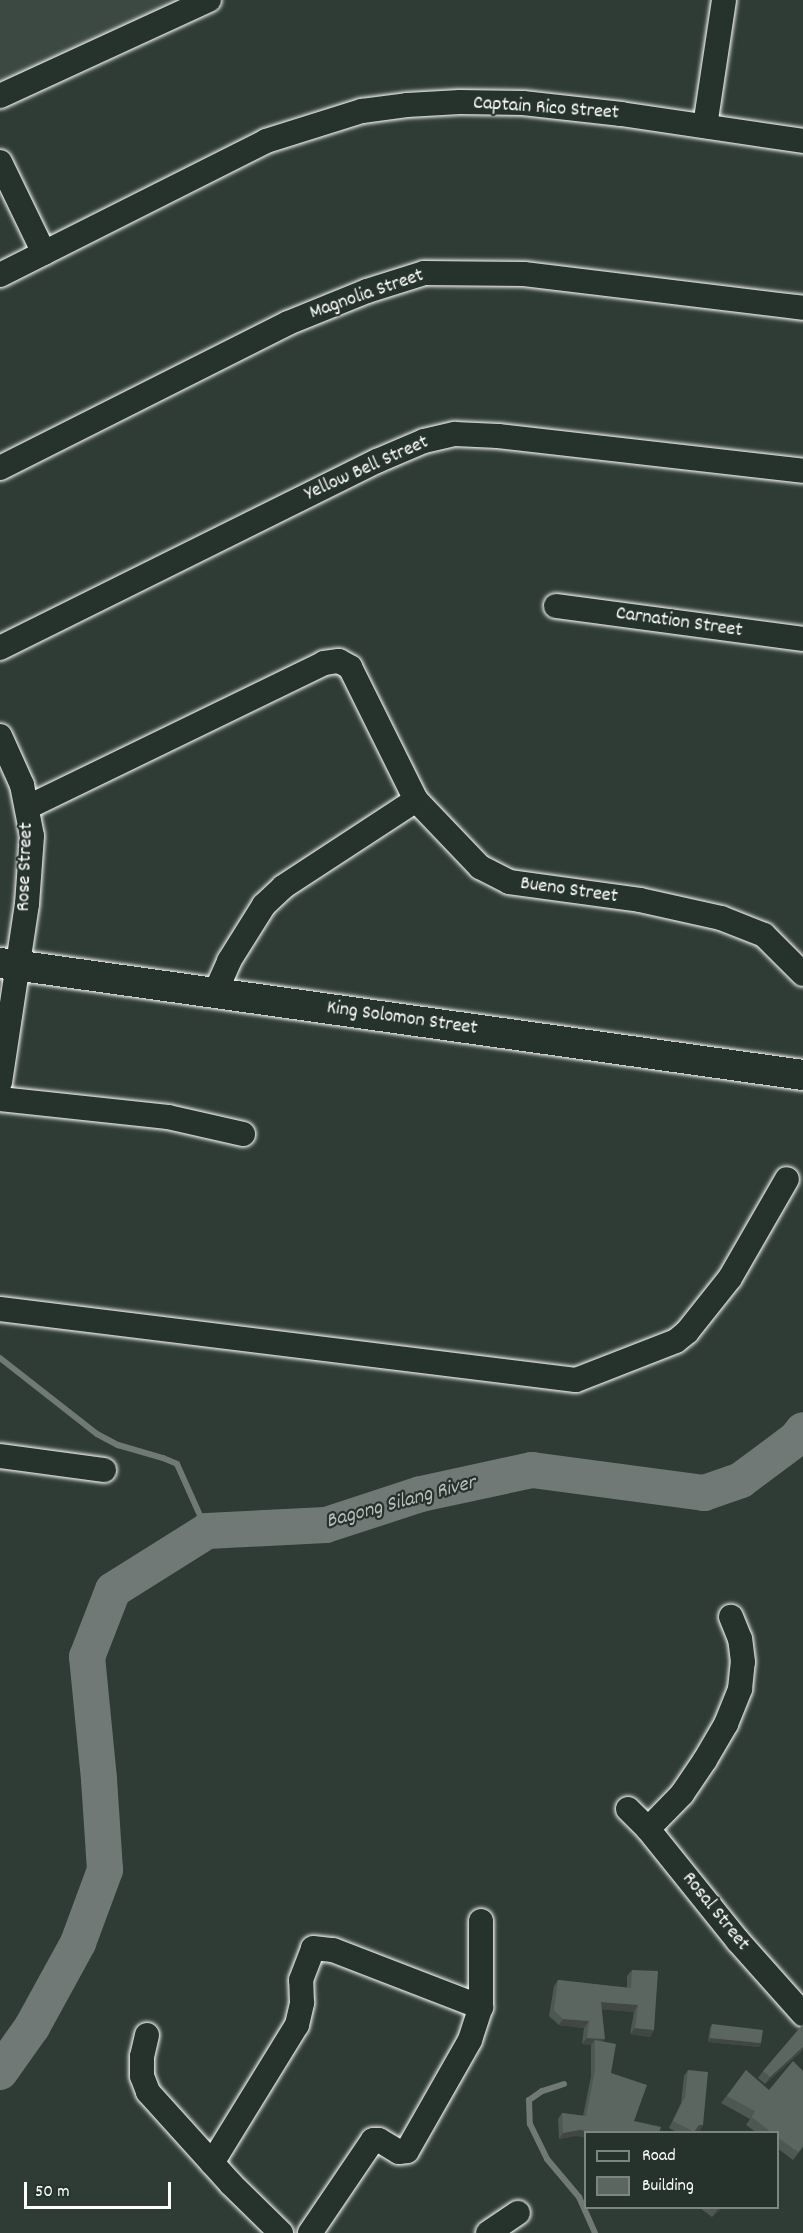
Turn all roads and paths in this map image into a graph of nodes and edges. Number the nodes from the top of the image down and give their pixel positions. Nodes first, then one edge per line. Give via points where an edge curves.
1 (209, 0) edge
2 (724, 0) edge
3 (0, 96) edge
4 (705, 126) junction
5 (803, 141) edge
6 (0, 162) edge
7 (44, 253) junction
8 (0, 275) edge
9 (803, 308) edge
10 (0, 468) edge
11 (803, 471) edge
12 (556, 606) dead end
13 (803, 639) edge
14 (0, 648) edge
15 (0, 736) edge
16 (416, 800) junction
17 (28, 807) junction
18 (9, 965) edge
19 (803, 974) edge
20 (215, 993) junction
21 (803, 1075) edge
22 (0, 1082) edge
23 (0, 1099) edge
24 (243, 1134) dead end
25 (787, 1179) dead end
26 (0, 1310) edge
27 (0, 1456) edge
28 (104, 1470) dead end
29 (732, 1617) dead end
30 (627, 1809) dead end
31 (648, 1829) junction
32 (481, 1921) dead end
33 (481, 2007) junction
34 (803, 2014) edge
35 (147, 2035) dead end
36 (212, 2163) junction
37 (519, 2213) dead end
38 (280, 2233) edge
39 (310, 2233) edge
40 (488, 2233) edge

1 - 3 street
2 - 4 street
4 - 5 street, Captain Rico Street
4 - 7 street, Captain Rico Street via 523,103 449,103 362,111 266,141
6 - 7 street
7 - 8 street, Captain Rico Street
9 - 10 street, Magnolia Street via 524,274 424,273 288,323
11 - 14 street, Yellow Bell Street via 455,434 424,441 377,461
12 - 13 street, Carnation Street
15 - 17 street, Rose Street
16 - 17 street, Bueno Street via 350,667 339,661 324,663
16 - 19 street, Bueno Street via 480,867 509,882 640,900 721,918 764,935
16 - 20 street via 283,887 264,905
17 - 18 street, Rose Street via 32,836 30,868
18 - 20 street, King Solomon Street
18 - 22 street, Rose Street
20 - 21 street, King Solomon Street
23 - 24 street via 168,1117
25 - 26 street via 730,1278 687,1332 676,1341 576,1380
27 - 28 street
29 - 31 street via 743,1662 740,1689 705,1761 682,1794
30 - 31 street, Rosal Street
31 - 34 street, Rosal Street
32 - 33 street
33 - 36 street via 333,1950 313,1948 301,1980 302,2003 297,2025
33 - 39 street via 470,2040 407,2151 399,2152 373,2140
35 - 36 street via 142,2076 148,2092
36 - 38 street
37 - 40 street

